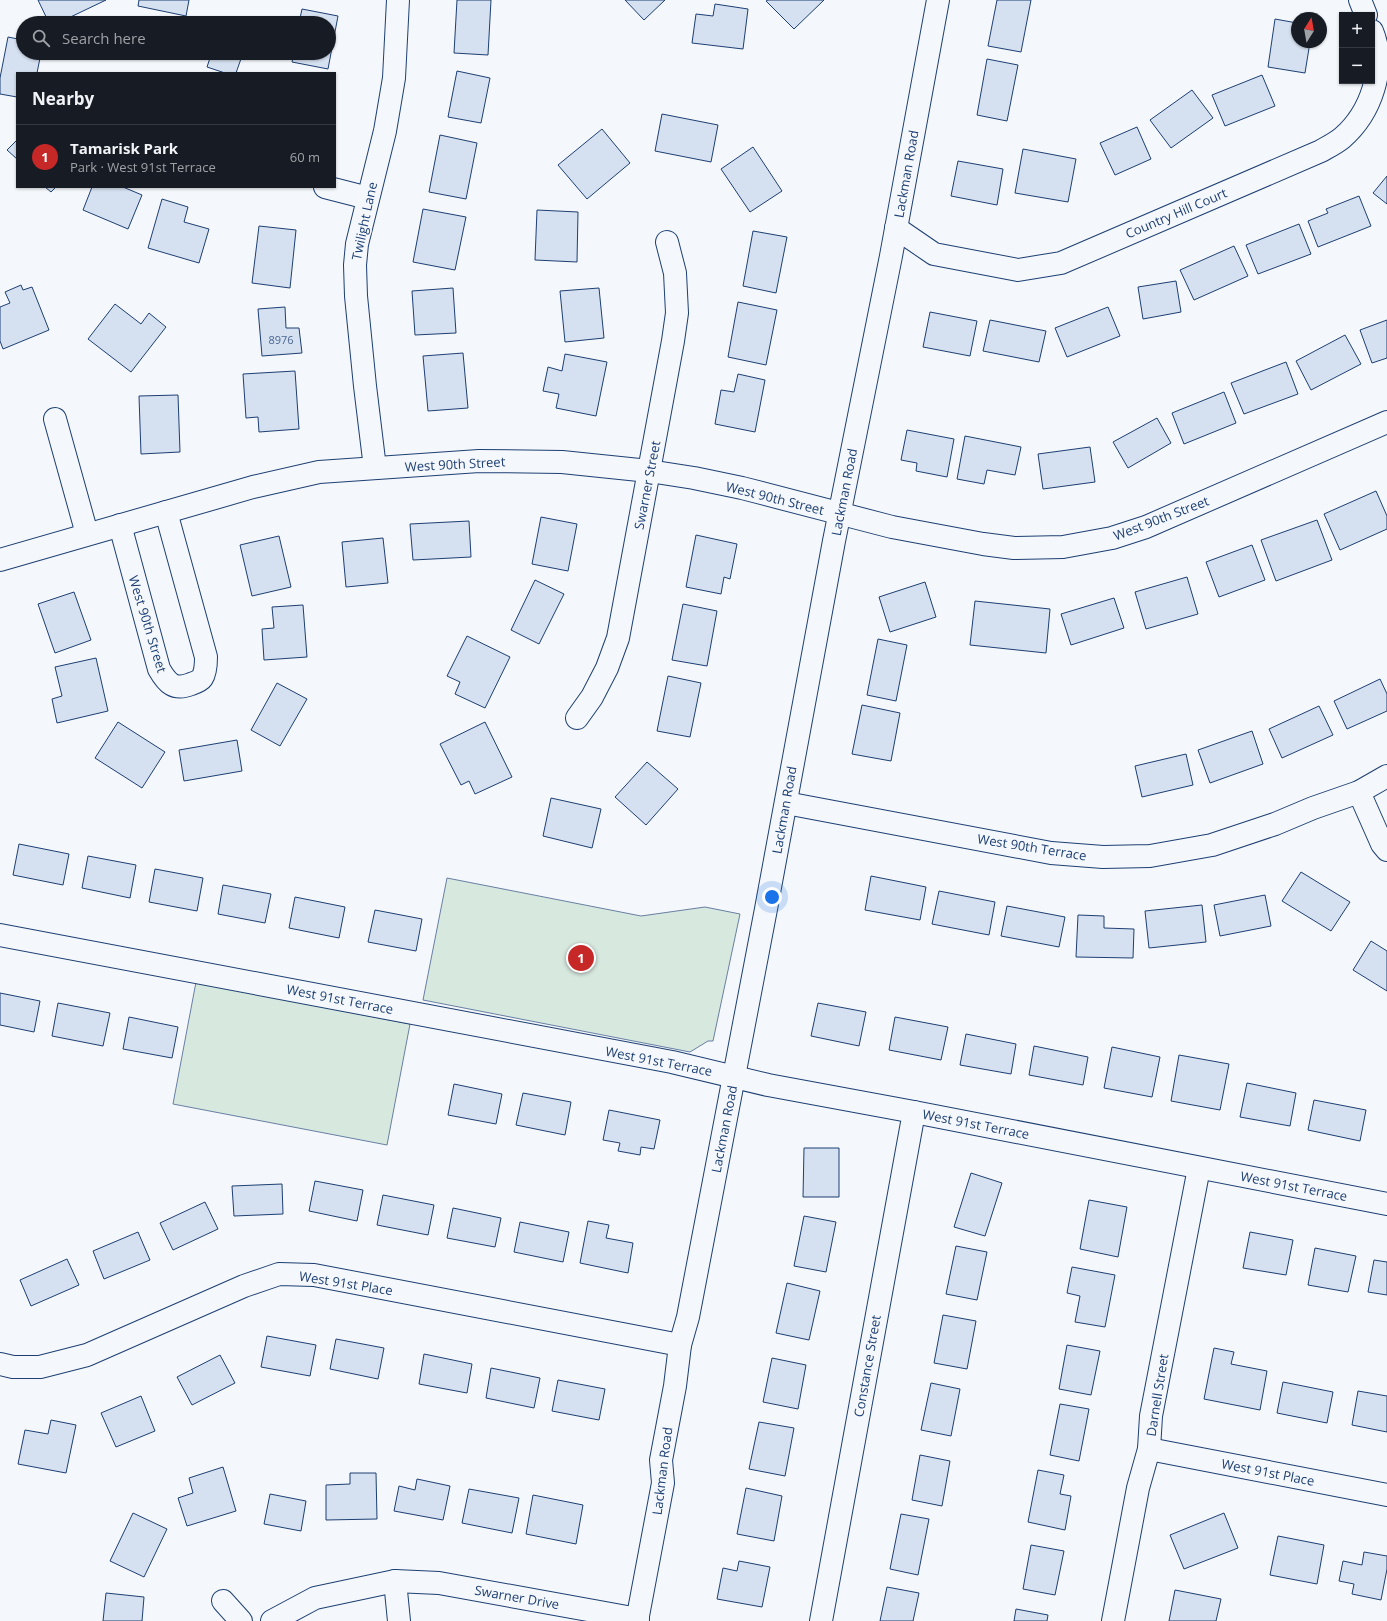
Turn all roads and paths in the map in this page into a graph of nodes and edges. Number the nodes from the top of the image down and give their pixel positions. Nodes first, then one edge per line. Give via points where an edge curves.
1 (398, 0) edge
2 (938, 0) edge
3 (1360, 0) edge
4 (1365, 12) edge
5 (1375, 44) edge
6 (329, 188) edge
7 (368, 198) junction
8 (896, 228) junction
9 (667, 242) dead end
10 (55, 418) dead end
11 (1387, 422) edge
12 (375, 468) junction
13 (649, 471) junction
14 (166, 512) junction
15 (840, 514) junction
16 (120, 525) junction
17 (87, 534) junction
18 (0, 560) edge
19 (577, 718) dead end
20 (1387, 776) edge
21 (1359, 792) junction
22 (786, 803) junction
23 (1387, 850) edge
24 (0, 935) edge
25 (734, 1076) junction
26 (914, 1112) junction
27 (1199, 1168) junction
28 (1387, 1204) edge
29 (680, 1344) junction
30 (0, 1364) edge
31 (1149, 1449) junction
32 (1387, 1495) edge
33 (395, 1582) junction
34 (223, 1600) dead end
35 (637, 1620) edge
36 (241, 1621) edge
37 (272, 1621) edge
38 (398, 1621) edge
39 (820, 1621) edge
40 (1113, 1621) edge

1 - 7 street, Twilight Lane via 394,78 385,131
2 - 8 street, Lackman Road
3 - 4 street
5 - 8 street, Country Hill Court via 1378,63 1373,92 1362,116 1342,138 1321,151 1060,263 1018,270 934,254
6 - 7 street
7 - 12 street, Twilight Lane via 357,244 355,265 364,378
8 - 15 street, Lackman Road
9 - 13 street, Swarner Street via 675,273 677,313
10 - 17 street
11 - 15 street, West 90th Street via 1146,527 1112,538 1063,547 1014,548 983,544
12 - 13 street, West 90th Street via 479,461 562,462
12 - 14 street, West 90th Street via 319,472 252,487
13 - 15 street, West 90th Street via 742,488
13 - 19 street, Swarner Street via 618,638 607,668 592,697
14 - 16 street, West 90th Street
14 - 16 street, West 90th Street via 206,656 201,679 181,688 165,680 159,669
15 - 22 street, Lackman Road
16 - 17 street, West 90th Street
17 - 18 street, West 90th Street
20 - 21 street, West 90th Terrace
21 - 22 street, West 90th Terrace via 1212,845 1150,856 1103,857 1051,853
21 - 23 street
22 - 25 street, Lackman Road
24 - 25 street, West 91st Terrace via 672,1062
25 - 26 street, West 91st Terrace via 768,1085
25 - 29 street, Lackman Road via 688,1317
26 - 27 street, West 91st Terrace
26 - 39 street, Constance Street
27 - 28 street, West 91st Terrace
27 - 31 street, Darnell Street via 1152,1416
29 - 30 street, West 91st Place via 314,1275 279,1274 244,1286 88,1355 40,1367 13,1367
29 - 35 street, Lackman Road via 661,1460 663,1483
31 - 32 street, West 91st Place
31 - 40 street, Darnell Street via 1138,1488
33 - 35 street, Swarner Drive via 438,1583
33 - 37 street, Swarner Drive via 315,1598
33 - 38 street
34 - 36 street

